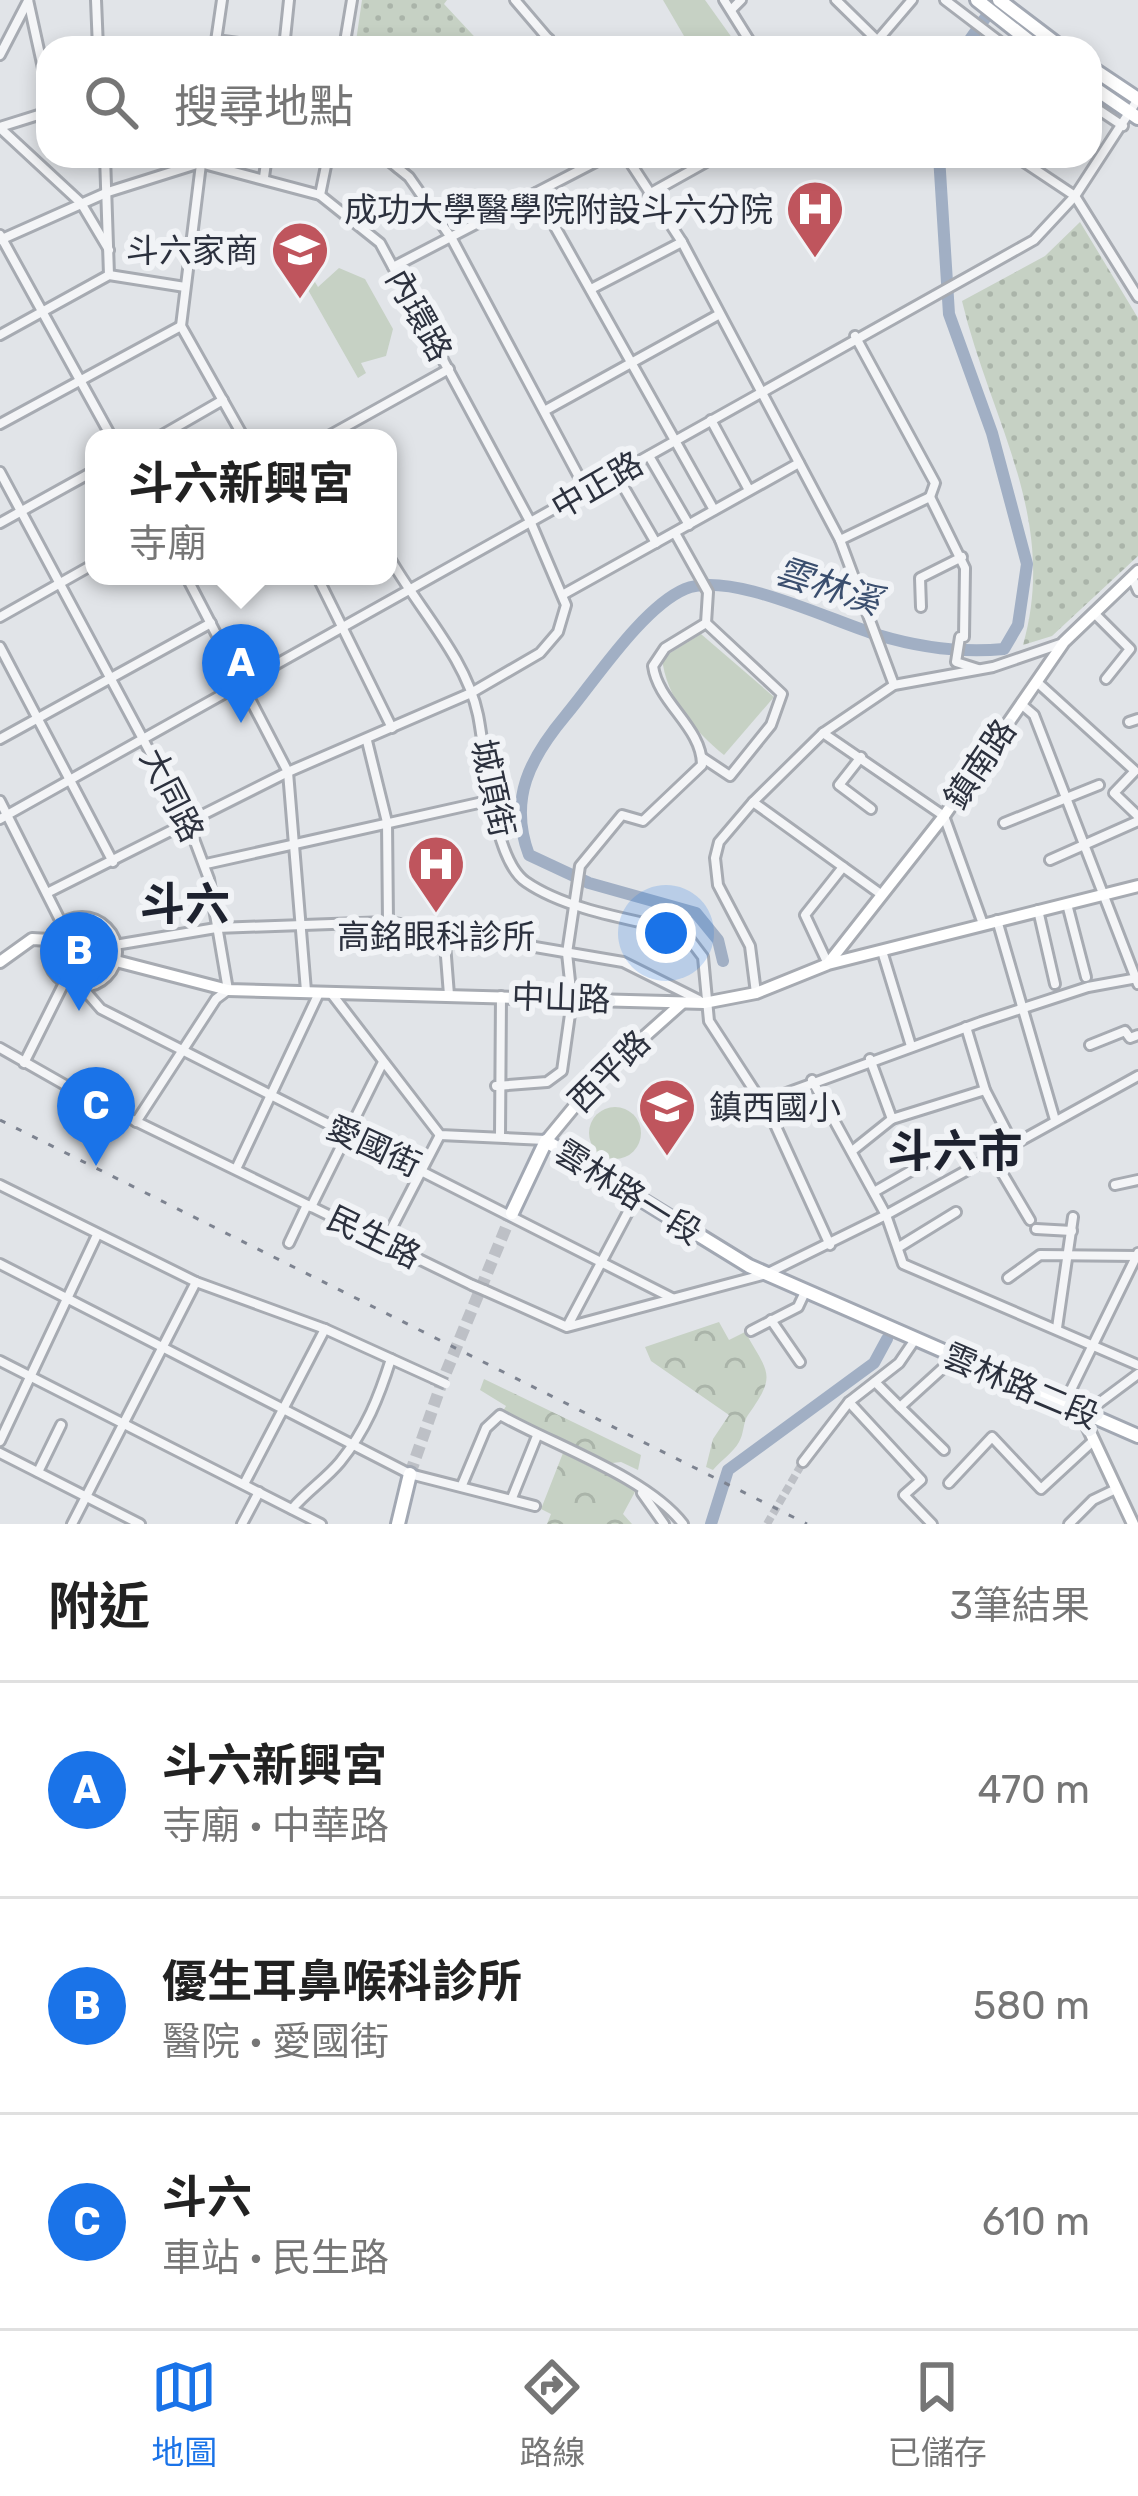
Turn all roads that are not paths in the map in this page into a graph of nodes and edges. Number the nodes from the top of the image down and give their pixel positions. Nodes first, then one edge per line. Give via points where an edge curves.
1 (96, 0) edge
2 (222, 0) edge
3 (289, 0) edge
4 (352, 0) edge
5 (515, 0) edge
6 (536, 0) edge
7 (724, 0) edge
8 (741, 0) edge
9 (836, 0) edge
10 (912, 0) edge
11 (945, 0) edge
12 (980, 2) edge
13 (29, 3) edge
14 (732, 9) junction
15 (1004, 10) edge
16 (526, 12) junction
17 (36, 36) edge
18 (98, 36) edge
19 (217, 36) edge
20 (282, 36) edge
21 (346, 36) edge
22 (546, 36) edge
23 (747, 36) edge
24 (868, 36) edge
25 (885, 36) edge
26 (991, 36) edge
27 (1027, 36) edge
28 (1044, 36) edge
29 (0, 55) edge
30 (1102, 75) edge
31 (1102, 94) edge
32 (1138, 99) edge
33 (1102, 112) edge
34 (1133, 115) edge
35 (36, 116) edge
36 (1123, 126) junction
37 (0, 128) edge
38 (1102, 157) edge
39 (36, 161) edge
40 (43, 168) edge
41 (106, 168) edge
42 (176, 168) edge
43 (200, 168) edge
44 (232, 168) edge
45 (265, 168) edge
46 (326, 168) edge
47 (398, 168) edge
48 (584, 168) edge
49 (633, 168) edge
50 (695, 168) edge
51 (1034, 168) edge
52 (1094, 168) edge
53 (264, 177) junction
54 (108, 192) junction
55 (536, 193) junction
56 (649, 194) junction
57 (320, 195) junction
58 (1075, 196) junction
59 (81, 203) junction
60 (1, 238) edge
61 (452, 239) junction
62 (682, 242) junction
63 (109, 250) junction
64 (393, 267) junction
65 (110, 275) junction
66 (185, 287) junction
67 (591, 289) junction
68 (1138, 297) edge
69 (43, 311) junction
70 (718, 315) junction
71 (181, 326) junction
72 (0, 335) edge
73 (855, 336) junction
74 (632, 364) junction
75 (449, 369) junction
76 (81, 382) junction
77 (762, 392) junction
78 (224, 400) junction
79 (546, 410) junction
80 (711, 420) junction
81 (0, 424) edge
82 (107, 429) edge
83 (173, 429) edge
84 (239, 429) edge
85 (341, 429) edge
86 (675, 439) junction
87 (649, 456) junction
88 (800, 463) junction
89 (0, 472) edge
90 (616, 474) junction
91 (85, 476) edge
92 (586, 490) junction
93 (749, 490) junction
94 (930, 497) junction
95 (714, 510) junction
96 (22, 512) junction
97 (0, 523) edge
98 (531, 523) junction
99 (689, 525) junction
100 (675, 533) junction
101 (840, 540) junction
102 (656, 542) junction
103 (962, 557) junction
104 (85, 569) edge
105 (397, 571) edge
106 (1135, 574) edge
107 (60, 584) junction
108 (190, 585) edge
109 (322, 585) edge
110 (1138, 591) edge
111 (410, 594) junction
112 (564, 594) junction
113 (921, 607) dead end
114 (1094, 613) junction
115 (0, 617) edge
116 (706, 622) junction
117 (211, 623) junction
118 (346, 628) junction
119 (1064, 642) junction
120 (0, 647) edge
121 (978, 669) junction
122 (110, 678) junction
123 (1106, 679) dead end
124 (1036, 681) junction
125 (244, 684) junction
126 (894, 685) junction
127 (471, 693) junction
128 (1021, 704) junction
129 (38, 717) junction
130 (392, 728) junction
131 (823, 733) junction
132 (142, 738) junction
133 (0, 739) edge
134 (367, 741) junction
135 (861, 757) junction
136 (703, 758) junction
137 (289, 772) junction
138 (70, 777) junction
139 (1099, 785) dead end
140 (1067, 798) junction
141 (492, 800) junction
142 (0, 801) edge
143 (753, 802) junction
144 (871, 808) dead end
145 (3, 816) edge
146 (944, 817) junction
147 (1138, 819) edge
148 (387, 822) junction
149 (1004, 823) dead end
150 (188, 824) junction
151 (296, 841) junction
152 (1087, 844) junction
153 (1050, 860) dead end
154 (113, 862) junction
155 (206, 863) junction
156 (843, 867) junction
157 (1138, 886) edge
158 (46, 892) junction
159 (1103, 894) junction
160 (883, 896) junction
161 (574, 901) junction
162 (1067, 903) junction
163 (1038, 910) junction
164 (997, 919) junction
165 (388, 922) junction
166 (62, 924) junction
167 (983, 924) junction
168 (297, 926) junction
169 (216, 928) junction
170 (444, 931) junction
171 (50, 940) junction
172 (115, 945) junction
173 (882, 951) junction
174 (567, 953) junction
175 (0, 962) edge
176 (116, 962) junction
177 (828, 964) junction
178 (1086, 977) dead end
179 (1137, 980) edge
180 (65, 981) junction
181 (1055, 984) dead end
182 (81, 986) junction
183 (228, 990) junction
184 (306, 991) junction
185 (325, 992) junction
186 (756, 993) junction
187 (449, 995) junction
188 (501, 996) junction
189 (572, 1000) junction
190 (684, 1002) junction
191 (706, 1002) junction
192 (1019, 1011) junction
193 (966, 1027) junction
194 (1138, 1035) edge
195 (1090, 1045) dead end
196 (911, 1046) junction
197 (0, 1048) edge
198 (183, 1051) junction
199 (870, 1059) junction
200 (25, 1063) junction
201 (382, 1064) junction
202 (1138, 1076) edge
203 (812, 1079) junction
204 (496, 1086) junction
205 (986, 1090) junction
206 (269, 1097) junction
207 (762, 1102) junction
208 (892, 1119) junction
209 (1054, 1120) junction
210 (136, 1122) junction
211 (348, 1133) junction
212 (440, 1135) junction
213 (500, 1136) junction
214 (546, 1141) junction
215 (1012, 1144) junction
216 (852, 1151) junction
217 (937, 1156) dead end
218 (992, 1156) junction
219 (421, 1168) junction
220 (236, 1170) junction
221 (1138, 1180) edge
222 (1115, 1185) dead end
223 (0, 1186) edge
224 (874, 1192) junction
225 (636, 1197) junction
226 (309, 1206) junction
227 (956, 1212) dead end
228 (512, 1214) junction
229 (886, 1215) junction
230 (1073, 1217) dead end
231 (1072, 1231) junction
232 (97, 1235) junction
233 (289, 1243) dead end
234 (384, 1244) junction
235 (830, 1245) junction
236 (899, 1246) junction
237 (1137, 1255) edge
238 (1068, 1256) junction
239 (602, 1262) junction
240 (0, 1264) edge
241 (766, 1274) junction
242 (1009, 1278) dead end
243 (196, 1282) junction
244 (806, 1292) junction
245 (67, 1297) junction
246 (673, 1299) junction
247 (772, 1320) junction
248 (567, 1327) junction
249 (1058, 1328) junction
250 (326, 1329) junction
251 (751, 1331) dead end
252 (909, 1338) junction
253 (164, 1345) junction
254 (1092, 1347) junction
255 (954, 1358) junction
256 (391, 1359) junction
257 (0, 1361) edge
258 (1135, 1361) edge
259 (800, 1362) dead end
260 (1138, 1374) edge
261 (31, 1377) junction
262 (875, 1382) junction
263 (446, 1384) dead end
264 (849, 1402) junction
265 (284, 1406) junction
266 (1063, 1406) junction
267 (900, 1407) junction
268 (1083, 1413) junction
269 (124, 1423) junction
270 (62, 1425) dead end
271 (537, 1436) junction
272 (1138, 1436) edge
273 (0, 1441) edge
274 (1093, 1441) junction
275 (352, 1443) junction
276 (944, 1450) dead end
277 (0, 1453) edge
278 (803, 1462) tunnel mouth
279 (38, 1472) junction
280 (410, 1474) junction
281 (949, 1483) dead end
282 (244, 1484) junction
283 (462, 1485) junction
284 (638, 1487) junction
285 (1116, 1489) junction
286 (259, 1492) junction
287 (86, 1497) junction
288 (512, 1498) junction
289 (535, 1506) dead end
290 (292, 1509) junction
291 (72, 1524) edge
292 (140, 1524) edge
293 (242, 1524) edge
294 (321, 1524) edge
295 (398, 1524) edge
296 (664, 1524) edge
297 (683, 1524) edge
298 (932, 1524) edge
299 (1069, 1524) edge
300 (1133, 1524) edge

1 - 18 street
2 - 19 street
3 - 20 street
4 - 21 street
5 - 16 street
6 - 16 street
7 - 14 street
8 - 14 street
9 - 24 street
10 - 25 street
11 - 26 street
12 - 15 main road
13 - 17 street
13 - 29 street
14 - 23 street
15 - 27 main road
15 - 28 main road
16 - 22 street
30 - 32 main road
31 - 34 main road
32 - 34 street, 中正路
33 - 36 street
34 - 36 street, 中正路
35 - 37 street
36 - 38 street, 中正路
37 - 39 street
40 - 59 street
41 - 54 street
42 - 54 street, 內環路
43 - 66 street
44 - 53 street, 內環路
45 - 53 street
46 - 57 street
47 - 61 street
48 - 55 street
49 - 56 street
50 - 56 street
51 - 58 street
52 - 58 street, 中正路
53 - 57 street, 內環路
54 - 59 street, 內環路
54 - 63 street
55 - 61 street
55 - 67 street
56 - 62 street
57 - 64 street, 內環路 via 358,221
58 - 68 street
58 - 73 street, 中正路 via 1034,240
59 - 60 street, 內環路
59 - 63 street
60 - 69 street
61 - 64 street
61 - 79 street
62 - 67 street
62 - 70 street
63 - 65 street
64 - 75 street, 內環路
65 - 66 street
65 - 69 street
66 - 71 street
67 - 74 street
69 - 72 street
69 - 76 street
70 - 74 street
70 - 77 street
71 - 76 street
71 - 78 street
73 - 77 street, 中正路
73 - 94 street via 935,483
74 - 79 street
74 - 86 street
75 - 85 street
75 - 98 street, 內環路
76 - 81 street
76 - 82 street
77 - 80 street, 中正路
77 - 88 street
78 - 83 street
78 - 84 street
79 - 92 street
80 - 86 street, 中正路
80 - 93 street
86 - 87 street, 中正路
86 - 95 street
87 - 90 street, 中正路
87 - 99 street
88 - 93 street
88 - 101 street
89 - 96 street, 大同路
90 - 92 street, 中正路
90 - 102 street
91 - 96 street
92 - 98 street, 中正路
93 - 95 street
94 - 101 street
94 - 103 street
95 - 99 street
96 - 97 street
96 - 107 street, 大同路
98 - 111 street, 中正路
98 - 112 street, 內環路
99 - 100 street
100 - 102 street
100 - 116 street via 705,589
101 - 126 street
102 - 112 street
103 - 113 street via 920,578
103 - 121 street via 957,660
104 - 107 street
105 - 111 street, 城頂街
106 - 110 street
106 - 114 street, 鎮南路
107 - 115 street
107 - 122 street, 大同路
108 - 117 street
109 - 118 street
111 - 118 street, 中正路
111 - 127 street, 城頂街
112 - 127 street via 558,632 540,653
114 - 119 street, 鎮南路
114 - 123 street via 1130,649
116 - 136 street via 664,647 653,666
116 - 136 street via 782,694 771,725 730,776
117 - 122 street
117 - 125 street
118 - 125 street, 中正路
118 - 130 street
119 - 121 street
119 - 124 street, 鎮南路
120 - 129 street
121 - 126 street
122 - 129 street
122 - 132 street, 大同路
124 - 128 street, 鎮南路
124 - 147 street via 1135,771 1114,793
125 - 132 street, 中正路
125 - 137 street
126 - 131 street
127 - 130 street
127 - 141 street, 城頂街
128 - 140 street via 1034,715
128 - 146 street, 鎮南路
129 - 133 street
129 - 138 street
130 - 134 street
131 - 135 street
131 - 143 street
132 - 138 street, 中正路
132 - 150 street, 大同路
134 - 137 street
134 - 148 street
135 - 144 street via 839,785
135 - 146 street
136 - 161 street via 655,815 644,821 622,814 580,866
137 - 150 street
137 - 151 street
138 - 145 street, 中正路
138 - 154 street
139 - 140 street
140 - 149 street
140 - 152 street
141 - 148 street
141 - 161 street, 城頂街 via 517,872
142 - 145 street
143 - 156 street
143 - 186 street via 718,842 715,859 718,885 750,946
145 - 158 street
146 - 160 street, 鎮南路
146 - 167 street
147 - 152 street
148 - 151 street
148 - 165 street
150 - 154 street
150 - 155 street, 大同路
151 - 155 street
151 - 168 street
152 - 153 street
152 - 159 street
154 - 158 street
155 - 169 street, 大同路
156 - 160 street
156 - 177 street via 806,916
157 - 159 street, 中山路
158 - 166 street
159 - 162 street, 中山路
159 - 179 street
160 - 177 street, 鎮南路
161 - 174 street
161 - 191 street, 城頂街 via 684,932 704,957
162 - 163 street, 中山路
162 - 178 street
163 - 164 street, 中山路
163 - 181 street
164 - 167 street, 中山路
164 - 192 street
165 - 168 street
165 - 170 street
166 - 171 street
166 - 172 street via 98,921
167 - 173 street, 中山路
168 - 169 street
168 - 184 street
169 - 172 street
169 - 183 street, 大同路
170 - 174 street
170 - 187 street
171 - 175 street via 32,939
171 - 180 street via 51,965
172 - 176 street
173 - 177 street, 中山路
173 - 196 street
174 - 189 street
174 - 191 street via 623,962
176 - 182 street via 105,978
176 - 183 street, 中山路
177 - 186 street, 中山路
179 - 192 street
180 - 182 street
180 - 200 street
182 - 198 street, 愛國街 via 101,1009
183 - 184 street, 中山路
183 - 198 street
184 - 185 street, 中山路
185 - 187 street, 中山路
185 - 201 street
185 - 206 street
186 - 191 street, 中山路
187 - 188 street, 中山路
188 - 189 street, 中山路
188 - 204 street
189 - 190 street, 中山路
189 - 204 street via 562,1071 548,1082
190 - 191 street, 中山路
190 - 214 street, 西平路 via 598,1078
191 - 207 street, 城頂街 via 709,1021
192 - 193 street
192 - 209 street
193 - 196 street
193 - 205 street
194 - 195 street via 1125,1031
196 - 199 street
197 - 200 street, 民生路
198 - 206 street, 愛國街
198 - 210 street
199 - 203 street
199 - 208 street
200 - 210 street, 民生路
201 - 211 street
201 - 212 street
202 - 209 street
203 - 207 street
203 - 216 street
204 - 213 street
205 - 208 street
205 - 215 street
206 - 211 street, 愛國街
206 - 220 street
207 - 235 street, 城頂街
208 - 216 street
209 - 215 street
210 - 220 street, 民生路
211 - 219 street, 愛國街
211 - 226 street
212 - 213 street, 雲林路一段
212 - 219 street
213 - 214 street, 雲林路一段
214 - 225 main road, 雲林路一段
214 - 228 main road, 西平路
215 - 218 street
216 - 224 street
217 - 224 street
218 - 229 street
218 - 231 street via 1033,1225
219 - 228 street, 愛國街
219 - 234 street
220 - 226 street, 民生路
221 - 222 street
223 - 232 street
224 - 229 street
225 - 239 street
225 - 241 main road, 雲林路一段
226 - 233 street
226 - 234 street, 民生路
227 - 236 street
228 - 239 street, 愛國街
229 - 235 street
229 - 236 street
230 - 231 street
231 - 238 street
232 - 243 street
232 - 245 street
234 - 248 street, 民生路, bridge
235 - 241 street
236 - 249 street via 903,1264
237 - 238 street
237 - 254 street
238 - 242 street via 1040,1255
238 - 249 street
239 - 246 street, 愛國街
239 - 248 street
240 - 245 street
241 - 244 main road, 雲林路一段
241 - 246 street
243 - 250 street
243 - 253 street
244 - 247 street via 798,1307
244 - 252 main road, 雲林路一段
245 - 253 street
245 - 261 street
246 - 248 street
247 - 251 street
247 - 259 street
249 - 254 street
250 - 256 street
250 - 265 street
252 - 255 main road, 雲林路二段
252 - 262 street via 899,1363
253 - 265 street
253 - 269 street
254 - 258 street
254 - 266 street
255 - 266 main road, 雲林路二段
255 - 267 street
256 - 263 street, bridge
256 - 275 street via 380,1400
257 - 261 street
260 - 268 street
261 - 269 street
261 - 273 street
262 - 264 street
262 - 267 street
264 - 278 street
264 - 298 street via 921,1480 904,1495
265 - 275 street
265 - 282 street
266 - 268 main road, 雲林路二段
267 - 276 street
268 - 272 main road, 雲林路二段
268 - 274 street
269 - 282 street
269 - 287 street
270 - 279 street
271 - 283 street via 500,1415 486,1428
271 - 284 street
271 - 288 street
274 - 281 street via 1041,1489 992,1437
274 - 285 street
275 - 280 street
275 - 290 street
277 - 279 street
279 - 287 street
280 - 283 street
280 - 295 main road
282 - 286 street
283 - 288 street
284 - 296 street
284 - 297 street
285 - 299 street
285 - 300 street
286 - 290 street
286 - 293 street
287 - 291 street
287 - 292 street
288 - 289 street
290 - 294 street

